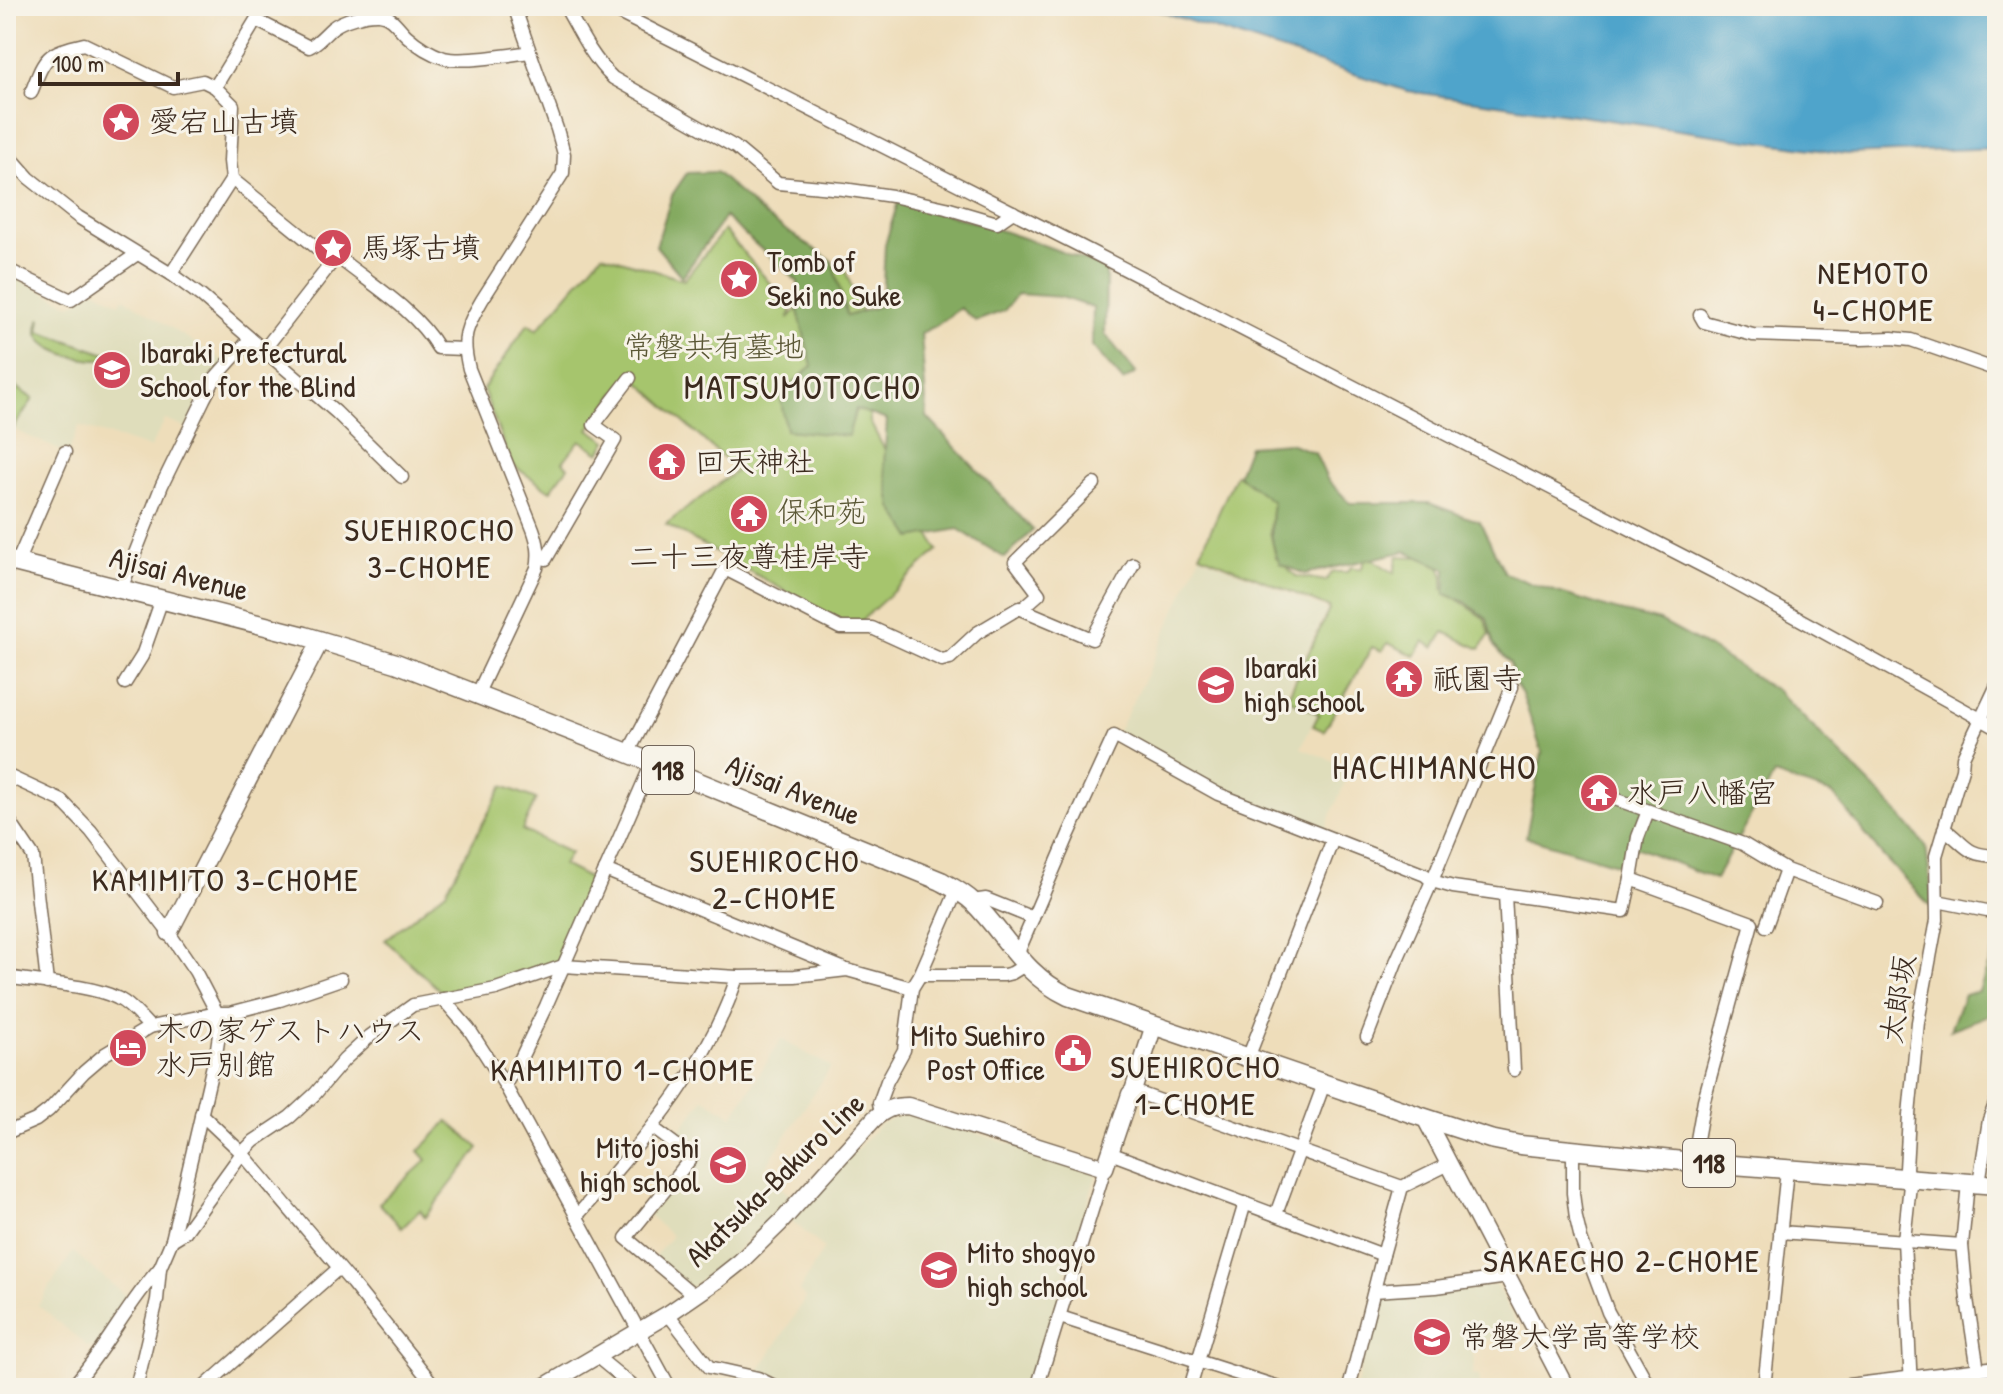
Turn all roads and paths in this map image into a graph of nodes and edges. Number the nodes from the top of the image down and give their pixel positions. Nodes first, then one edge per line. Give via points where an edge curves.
1 (514, 6) edge
2 (565, 6) edge
3 (605, 6) edge
4 (530, 52) junction
5 (215, 87) junction
6 (31, 93) dead end
7 (6, 152) edge
8 (232, 179) junction
9 (1013, 212) junction
10 (137, 254) junction
11 (333, 261) junction
12 (6, 269) edge
13 (171, 274) junction
14 (1700, 315) dead end
15 (1871, 324) dead end
16 (250, 339) junction
17 (1870, 339) junction
18 (464, 349) junction
19 (263, 351) junction
20 (1997, 370) edge
21 (630, 378) dead end
22 (65, 452) dead end
23 (402, 477) dead end
24 (1094, 484) dead end
25 (543, 557) junction
26 (12, 562) edge
27 (1133, 564) dead end
28 (121, 589) junction
29 (162, 599) junction
30 (1022, 609) junction
31 (321, 640) junction
32 (125, 683) dead end
33 (1997, 685) edge
34 (1512, 687) dead end
35 (477, 695) junction
36 (1980, 720) junction
37 (1997, 728) edge
38 (628, 753) junction
39 (652, 763) junction
40 (6, 775) edge
41 (1615, 799) dead end
42 (1648, 811) junction
43 (6, 816) edge
44 (1944, 829) junction
45 (1333, 839) junction
46 (1997, 856) edge
47 (605, 870) junction
48 (1786, 870) junction
49 (1631, 879) junction
50 (1432, 881) junction
51 (1505, 894) junction
52 (965, 895) junction
53 (1937, 901) junction
54 (1877, 903) dead end
55 (1997, 913) edge
56 (1033, 918) junction
57 (1766, 926) dead end
58 (169, 933) junction
59 (1021, 960) junction
60 (563, 966) junction
61 (847, 970) junction
62 (920, 975) junction
63 (6, 977) edge
64 (737, 977) junction
65 (341, 979) dead end
66 (47, 983) junction
67 (912, 988) junction
68 (443, 999) junction
69 (217, 1013) junction
70 (1154, 1025) junction
71 (150, 1027) junction
72 (1367, 1037) dead end
73 (1248, 1058) junction
74 (1514, 1070) dead end
75 (1324, 1084) junction
76 (505, 1085) junction
77 (1133, 1091) junction
78 (1997, 1099) edge
79 (881, 1112) junction
80 (201, 1114) junction
81 (1425, 1118) junction
82 (653, 1128) junction
83 (6, 1133) edge
84 (1301, 1150) junction
85 (1573, 1151) junction
86 (242, 1153) junction
87 (1108, 1160) junction
88 (1693, 1162) junction
89 (1449, 1164) junction
90 (1787, 1170) junction
91 (1908, 1178) junction
92 (1981, 1184) edge
93 (1402, 1187) junction
94 (1245, 1203) junction
95 (1276, 1214) junction
96 (576, 1217) junction
97 (1780, 1232) junction
98 (172, 1240) junction
99 (1904, 1240) junction
100 (1962, 1245) junction
101 (1383, 1255) junction
102 (160, 1268) junction
103 (339, 1268) junction
104 (1508, 1277) junction
105 (1374, 1291) junction
106 (695, 1296) junction
107 (668, 1314) junction
108 (1060, 1317) junction
109 (638, 1331) junction
110 (596, 1356) junction
111 (1198, 1361) junction
112 (1997, 1367) edge
113 (1978, 1370) junction
114 (1950, 1374) junction
115 (1911, 1383) edge
116 (71, 1388) edge
117 (136, 1388) edge
118 (203, 1388) edge
119 (436, 1388) edge
120 (542, 1388) edge
121 (635, 1388) edge
122 (670, 1388) edge
123 (778, 1388) edge
124 (1037, 1388) edge
125 (1190, 1388) edge
126 (1282, 1388) edge
127 (1349, 1388) edge
128 (1566, 1388) edge
129 (1650, 1388) edge
130 (1764, 1388) edge
131 (1824, 1388) edge
132 (1953, 1388) edge

1 - 4 street
2 - 9 street via 613,78 735,147 778,183 892,196 997,223
3 - 9 street
4 - 5 street via 447,59 426,50 380,14 347,19 309,47 256,20
4 - 18 street via 564,154 563,173 469,321
5 - 6 street via 203,81 173,87 84,44 49,56
5 - 8 street via 233,105
7 - 10 street via 78,217
8 - 11 street
8 - 13 street
9 - 36 street via 1716,573
10 - 12 street via 71,300
10 - 13 street
11 - 18 street via 340,259 404,309 438,348
11 - 19 street
13 - 16 street
14 - 17 street via 1704,322 1753,335
15 - 17 street
16 - 19 street
16 - 28 street via 215,378 204,399 162,485
17 - 20 street via 1911,340
18 - 25 street
19 - 23 street
21 - 25 street via 594,425 615,440
22 - 26 street
24 - 30 street via 1015,562 1039,594
25 - 35 street
26 - 28 highway, Ajisai Avenue / 118
27 - 30 street via 1092,639
28 - 29 highway, Ajisai Avenue / 118
29 - 31 highway, Ajisai Avenue / 118
29 - 32 street via 142,656
30 - 38 street via 942,660 872,628 840,628 725,569
31 - 35 highway, Ajisai Avenue / 118
31 - 58 main road
33 - 36 street, 太郎坂
34 - 50 street
35 - 38 highway, Ajisai Avenue / 118
36 - 37 street
36 - 44 street, 太郎坂 via 1963,757
38 - 39 highway, Ajisai Avenue / 118
39 - 47 street
39 - 52 highway, Ajisai Avenue / 118
40 - 58 street via 62,801
41 - 42 street
42 - 48 street via 1743,844
42 - 49 street
43 - 66 street via 33,856
44 - 46 street via 1965,848
44 - 53 street, 太郎坂 via 1936,856
45 - 50 street
45 - 56 street via 1218,794 1114,736
45 - 73 street
47 - 60 street
47 - 61 street
48 - 54 street
48 - 57 street
49 - 51 street via 1624,911
49 - 88 street via 1752,923 1704,1100
50 - 51 street
50 - 72 street
51 - 74 street
52 - 56 street
52 - 59 highway, Ajisai Avenue / 118
52 - 62 street
53 - 55 street
53 - 91 street, 太郎坂 via 1918,1022
56 - 59 street
58 - 69 street
59 - 62 street via 1004,975
59 - 70 highway, Ajisai Avenue / 118 via 1058,991
60 - 64 street
60 - 68 street via 496,989
60 - 76 street
61 - 64 street
61 - 67 street
62 - 67 street
63 - 66 street
64 - 82 street via 711,1041
65 - 69 street via 280,1000
66 - 71 street via 117,998
67 - 79 street via 904,1050 887,1081
68 - 76 street
68 - 86 street via 413,1005 370,1036 315,1094
69 - 71 street
69 - 80 street via 217,1048
70 - 73 highway, Ajisai Avenue / 118
70 - 77 main road
71 - 83 street via 105,1054 36,1120
73 - 75 highway, Ajisai Avenue / 118
75 - 81 highway, Ajisai Avenue / 118
75 - 84 street
76 - 96 street
77 - 84 street
77 - 87 main road
78 - 92 street
79 - 87 main road, Akatsuka-Bakuro Line via 908,1106
79 - 106 main road, Akatsuka-Bakuro Line via 780,1223
80 - 86 street
80 - 98 street
81 - 85 highway, 118 via 1490,1139
81 - 89 main road
82 - 96 street
82 - 106 street via 692,1157 626,1238
84 - 93 street
84 - 95 street
85 - 88 highway, 118
85 - 129 street via 1581,1239 1608,1312
86 - 98 street via 185,1232
86 - 103 street
87 - 94 street
87 - 108 street
88 - 90 highway, 118
89 - 93 street
89 - 104 main road
90 - 91 highway, 118
90 - 97 street
91 - 92 highway, 118
91 - 99 street, 太郎坂
92 - 100 street
93 - 101 street
94 - 95 street
94 - 111 street
95 - 101 street
96 - 109 street
97 - 99 street
97 - 130 street
98 - 102 street
99 - 100 street
99 - 115 street, 太郎坂
100 - 113 street
101 - 105 street
102 - 116 street
102 - 117 street
103 - 118 street
103 - 119 street
104 - 105 street
104 - 128 main road
105 - 127 street
106 - 107 main road, Akatsuka-Bakuro Line
107 - 109 main road, Akatsuka-Bakuro Line
107 - 123 street via 709,1367
108 - 111 street
108 - 124 street
109 - 110 main road, Akatsuka-Bakuro Line
109 - 122 street
110 - 120 main road, Akatsuka-Bakuro Line
110 - 121 street
111 - 125 street
111 - 126 street
112 - 113 street
113 - 114 street
114 - 115 street
114 - 132 street
115 - 131 street

